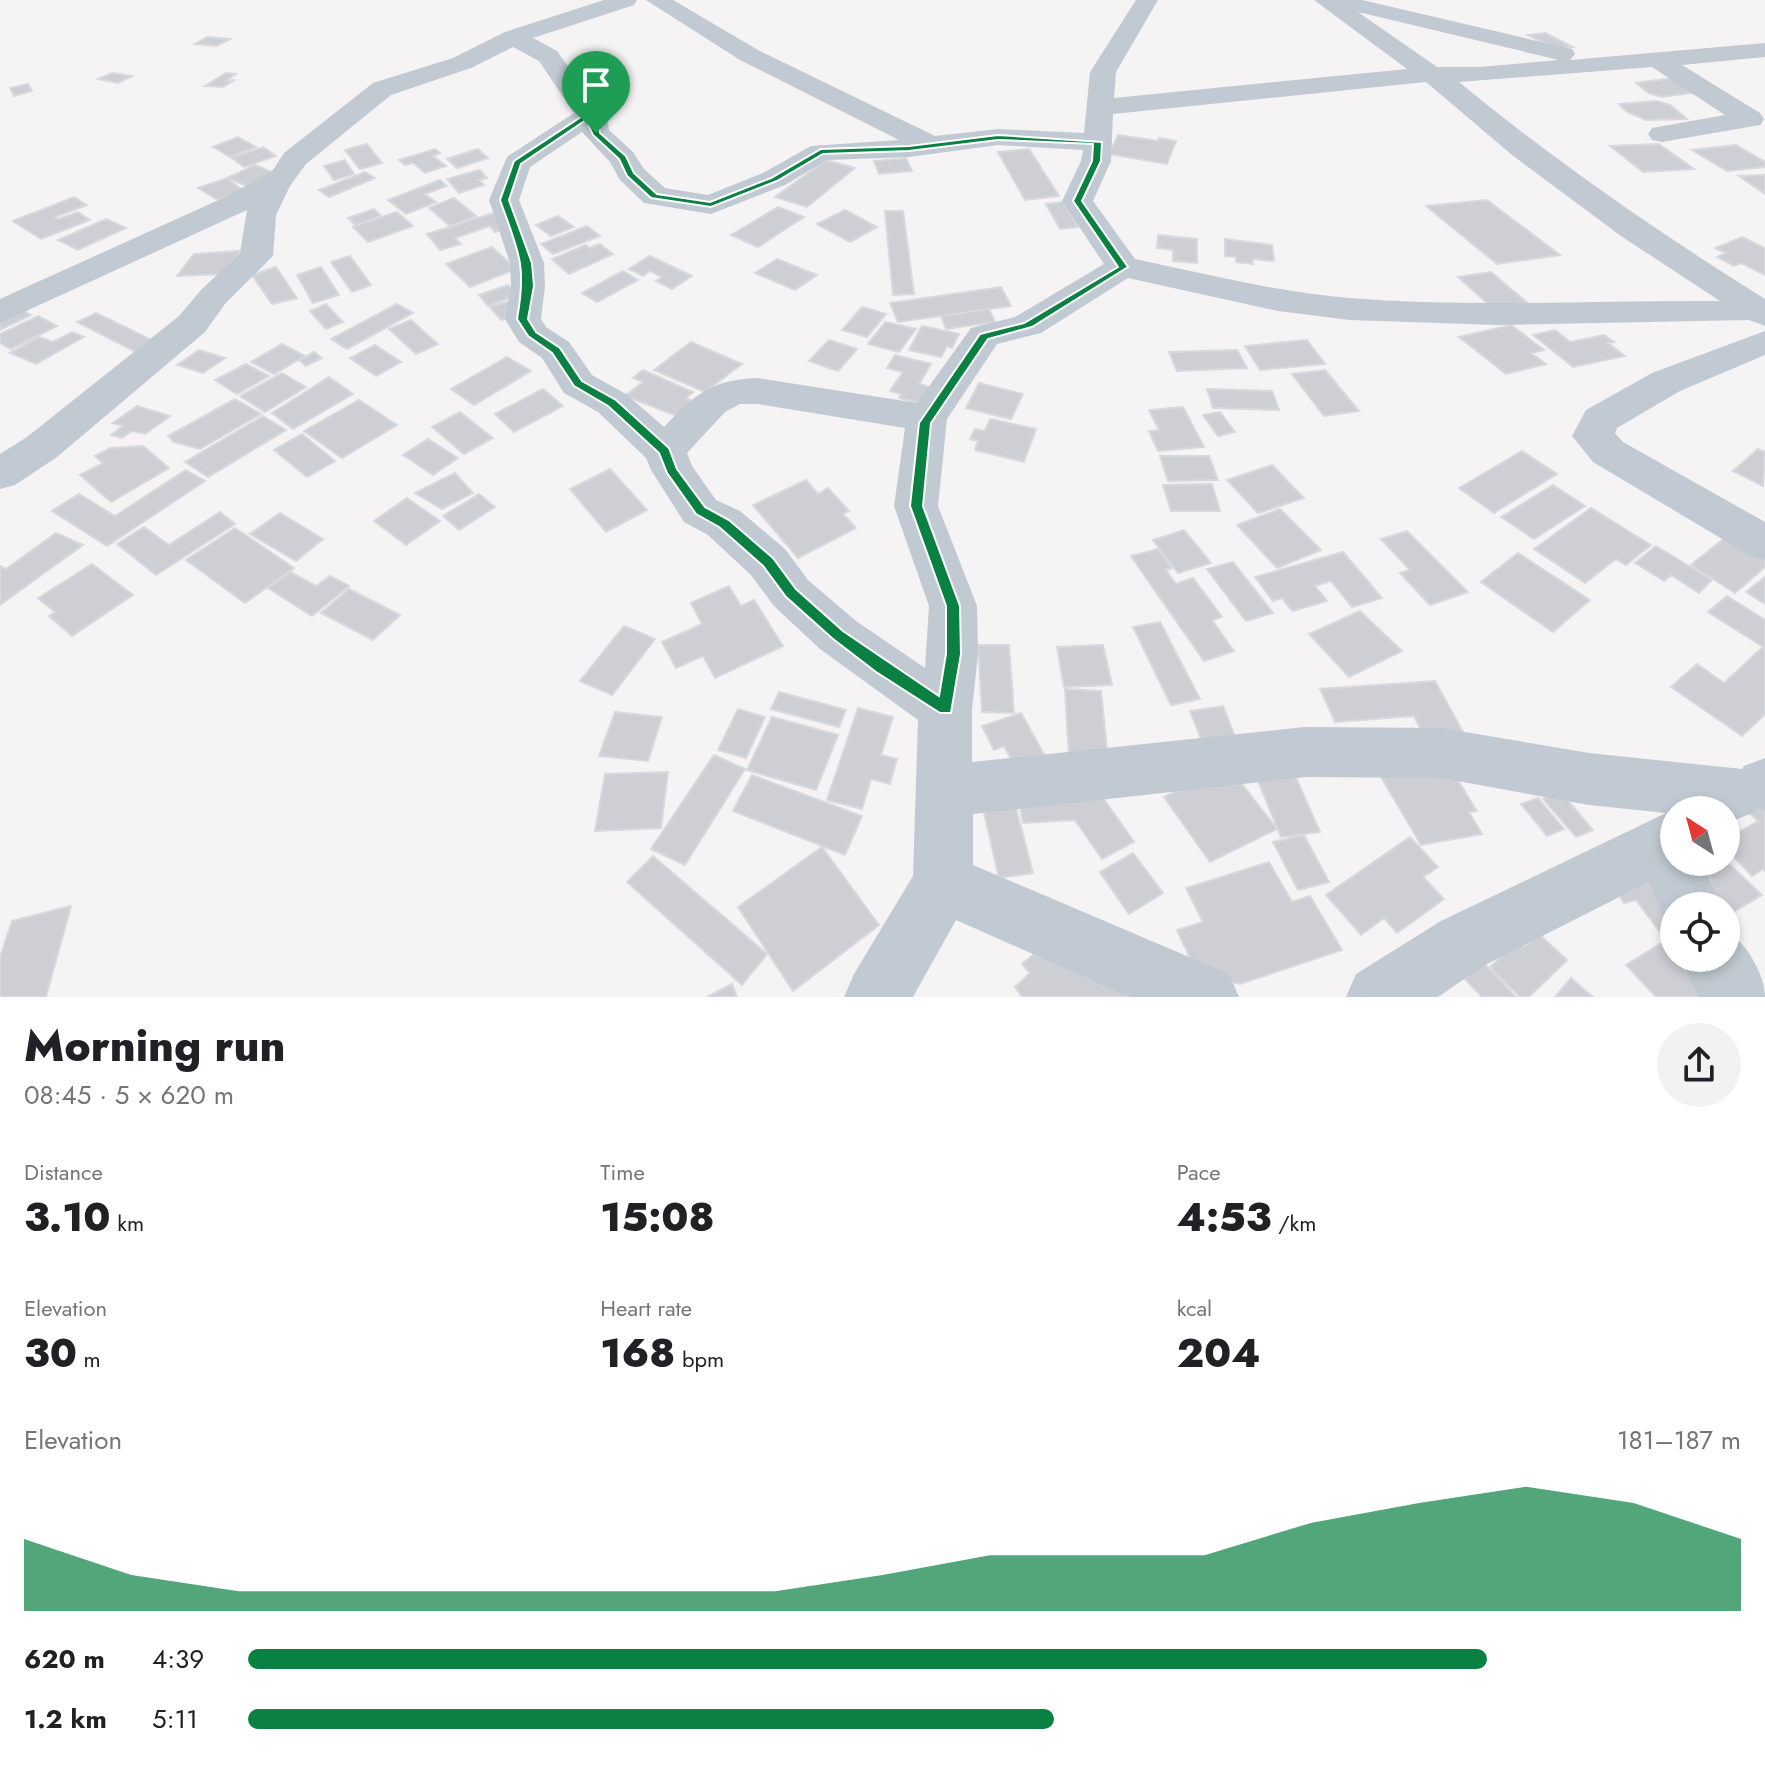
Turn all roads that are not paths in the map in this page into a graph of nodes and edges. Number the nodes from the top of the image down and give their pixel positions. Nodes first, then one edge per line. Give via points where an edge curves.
1 (626, 0) edge
2 (657, 0) edge
3 (1147, 0) edge
4 (1325, 0) edge
5 (1333, 0) edge
6 (513, 37) junction
7 (1758, 54) edge
8 (1645, 61) junction
9 (1430, 74) junction
10 (587, 116) junction
11 (1099, 125) junction
12 (1662, 134) dead end
13 (931, 145) junction
14 (275, 182) junction
15 (1123, 267) junction
16 (0, 312) edge
17 (1762, 321) edge
18 (927, 418) junction
19 (665, 451) junction
20 (0, 474) edge
21 (1765, 543) edge
22 (945, 709) junction
23 (945, 791) junction
24 (1748, 791) edge
25 (1660, 845) edge
26 (943, 883) junction
27 (1721, 972) edge
28 (877, 997) edge
29 (1206, 997) edge
30 (1379, 997) edge
31 (1737, 997) edge

1 - 6 street
2 - 13 street via 749,55
3 - 11 street via 1103,72
4 - 9 street
5 - 8 street via 1550,53
6 - 10 street via 548,56
6 - 14 street via 462,63 389,85 294,159
7 - 8 street
8 - 9 street
8 - 12 street via 1750,119
9 - 11 street
9 - 17 street via 1522,149
10 - 13 street via 596,133 655,196 711,205 821,152
10 - 19 street via 517,163 504,200 527,263 523,319 532,334 556,350 578,384 612,403
11 - 13 street
11 - 15 street via 1096,161 1077,201
14 - 16 street
14 - 20 street via 260,215 256,256 192,324 42,447
15 - 17 street via 1278,300 1350,309 1736,312
15 - 18 street via 1028,325 984,336
17 - 21 street via 1600,420 1593,436 1608,452
18 - 19 street via 758,391 732,392 711,403
18 - 22 street via 916,506 953,606
19 - 22 street via 700,511 724,523 768,562 791,593 838,635
22 - 23 street
23 - 24 street via 1305,752 1441,753 1589,779
23 - 26 street
25 - 30 street via 1463,943
26 - 28 street
26 - 29 street
27 - 31 street

